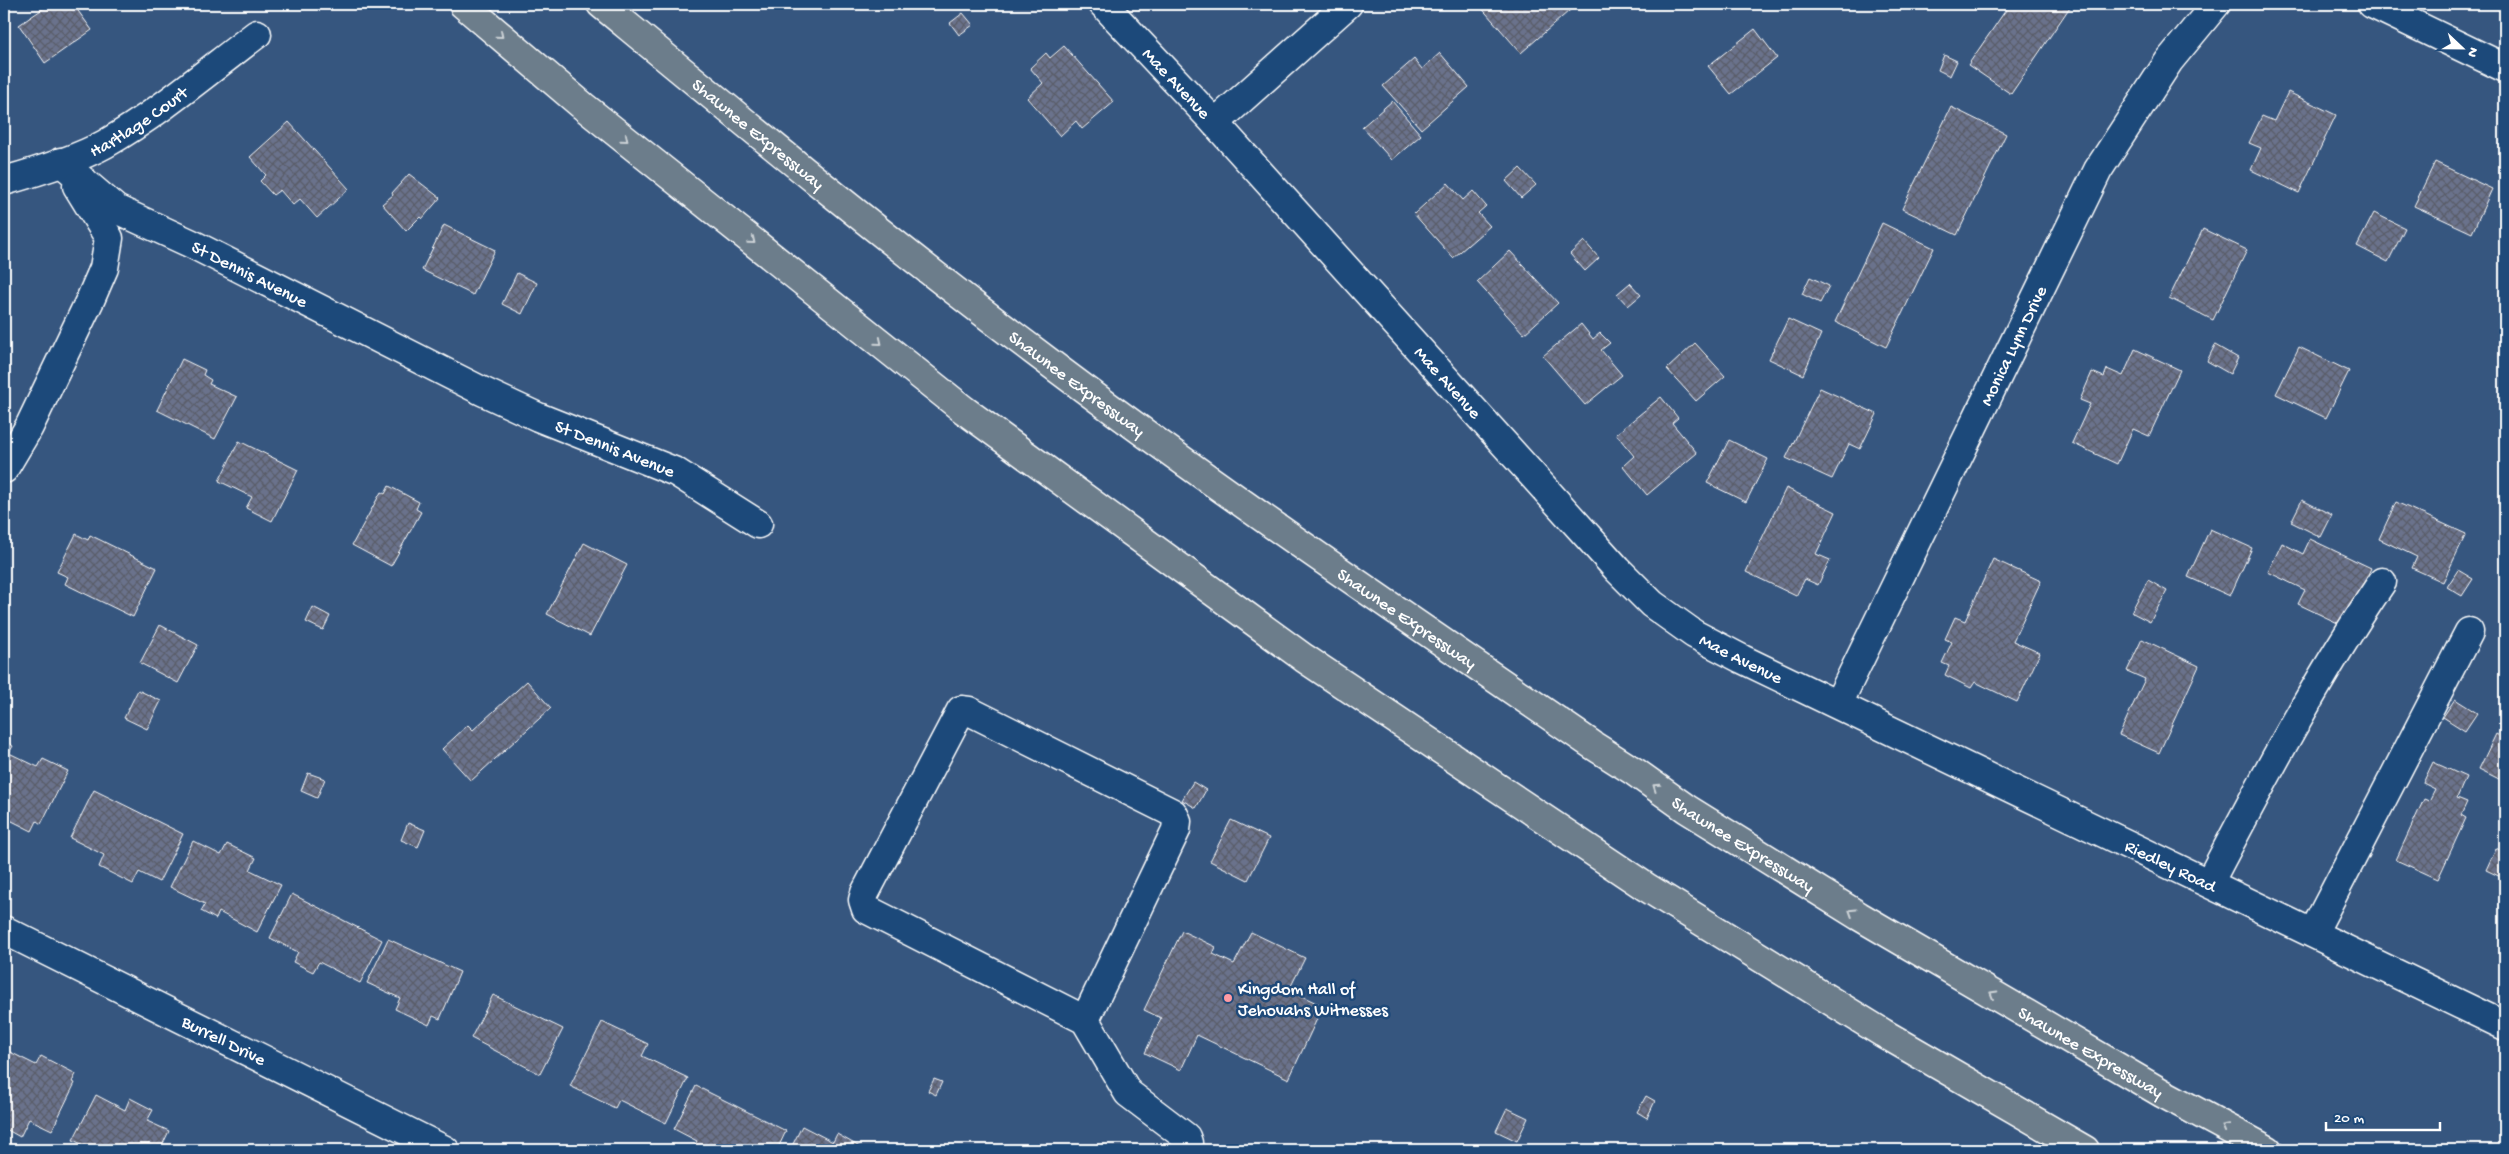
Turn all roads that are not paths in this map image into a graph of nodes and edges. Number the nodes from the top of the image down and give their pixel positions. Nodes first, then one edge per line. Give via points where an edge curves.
1 (463, 4) edge
2 (601, 4) edge
3 (1103, 4) edge
4 (1348, 4) edge
5 (2216, 4) edge
6 (2372, 4) edge
7 (257, 34) dead end
8 (2505, 68) edge
9 (1214, 123) junction
10 (61, 162) junction
11 (4, 181) edge
12 (4, 469) edge
13 (758, 524) dead end
14 (2382, 582) dead end
15 (2469, 632) dead end
16 (1838, 704) junction
17 (2209, 883) junction
18 (4, 930) edge
19 (2313, 933) junction
20 (1085, 1020) junction
21 (2505, 1026) edge
22 (445, 1150) edge
23 (1187, 1150) edge
24 (2085, 1150) edge
25 (2268, 1150) edge

1 -> 24 highway via 583,106 964,410 1304,658 1646,887 1883,1033
25 -> 2 highway, Shawnee Expressway via 2162,1093 1860,916 1687,809 1594,746 1229,494 1033,351 797,165
3 - 9 street, Mae Avenue
4 - 9 street
5 - 16 street, Monica Lynn Drive via 2169,61 2098,170
6 - 8 street
7 - 10 street, Hartlage Court via 103,145
9 - 16 street, Mae Avenue via 1611,563 1652,604 1694,634
10 - 11 street, Hartlage Court
10 - 12 street via 109,238 104,268 61,363
10 - 13 street, St Dennis Avenue via 116,209 192,244 482,391 676,472
14 - 17 street via 2339,645 2279,749
15 - 19 street
16 - 17 street, Riedley Road
17 - 19 street, Riedley Road
18 - 22 street, Burrell Drive
19 - 21 street, Riedley Road
20 - 20 street via 1176,830 1177,821 1173,813 969,711 961,710 865,893 866,909
20 - 23 street via 1128,1094 1186,1137

